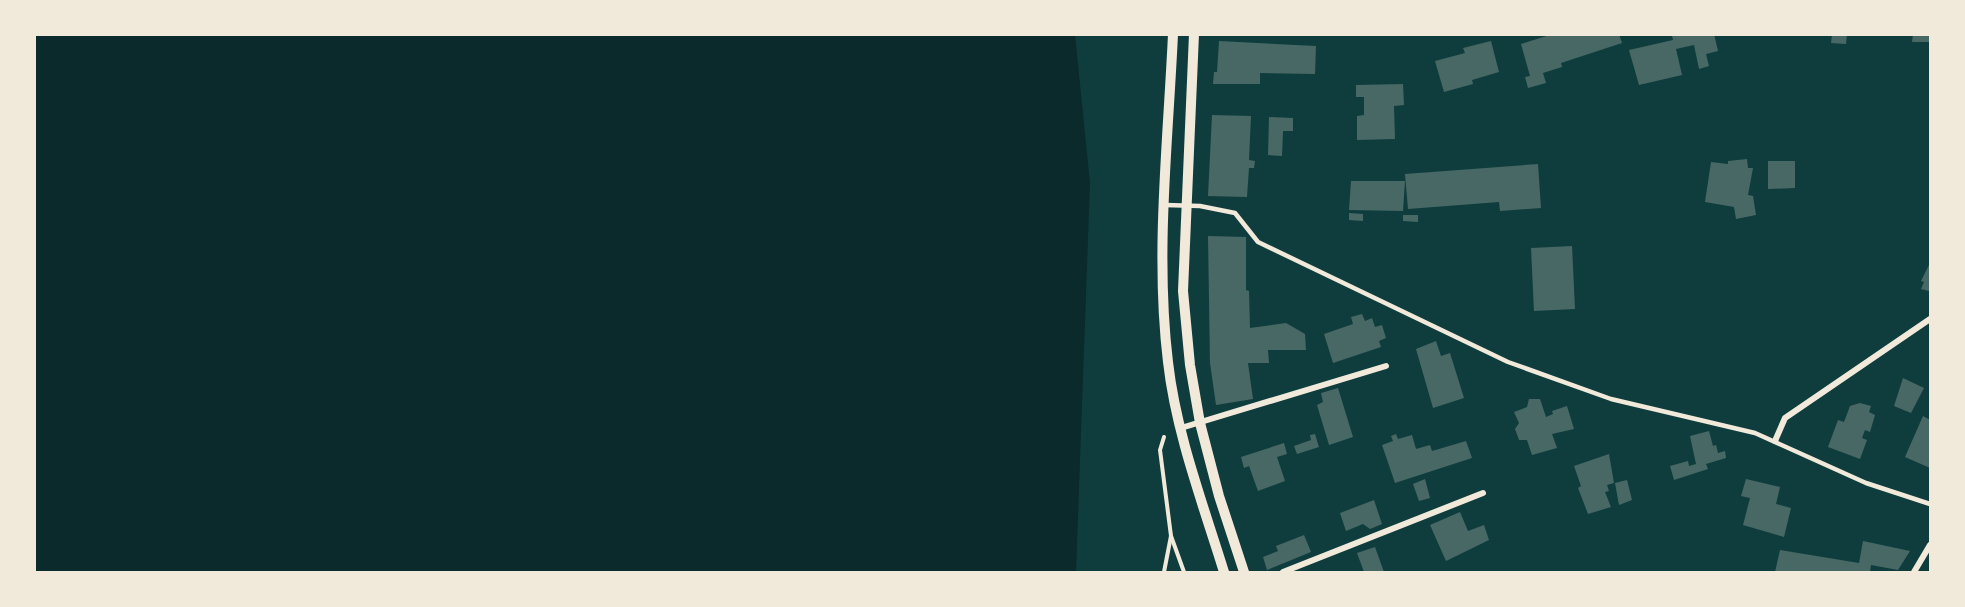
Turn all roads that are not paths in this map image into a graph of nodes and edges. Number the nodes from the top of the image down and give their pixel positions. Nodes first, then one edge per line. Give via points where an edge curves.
1 (1173, 34) edge
2 (1194, 34) edge
3 (1166, 205) junction
4 (1186, 206) junction
5 (1930, 319) edge
6 (1386, 366) dead end
7 (1200, 423) junction
8 (1176, 429) junction
9 (1775, 441) junction
10 (1483, 493) dead end
11 (1930, 504) edge
12 (1930, 545) edge
13 (1224, 573) edge
14 (1244, 573) edge
15 (1283, 573) edge
16 (1914, 573) edge

1 - 3 street
2 - 4 street
3 - 4 lane
3 - 8 street via 1162,300
4 - 7 street via 1183,291
4 - 9 lane via 1235,213 1258,242 1508,362 1611,399
5 - 9 street via 1785,418
6 - 7 street
7 - 8 street
7 - 14 street
8 - 13 street
9 - 11 lane via 1866,483
10 - 15 street
12 - 16 street

